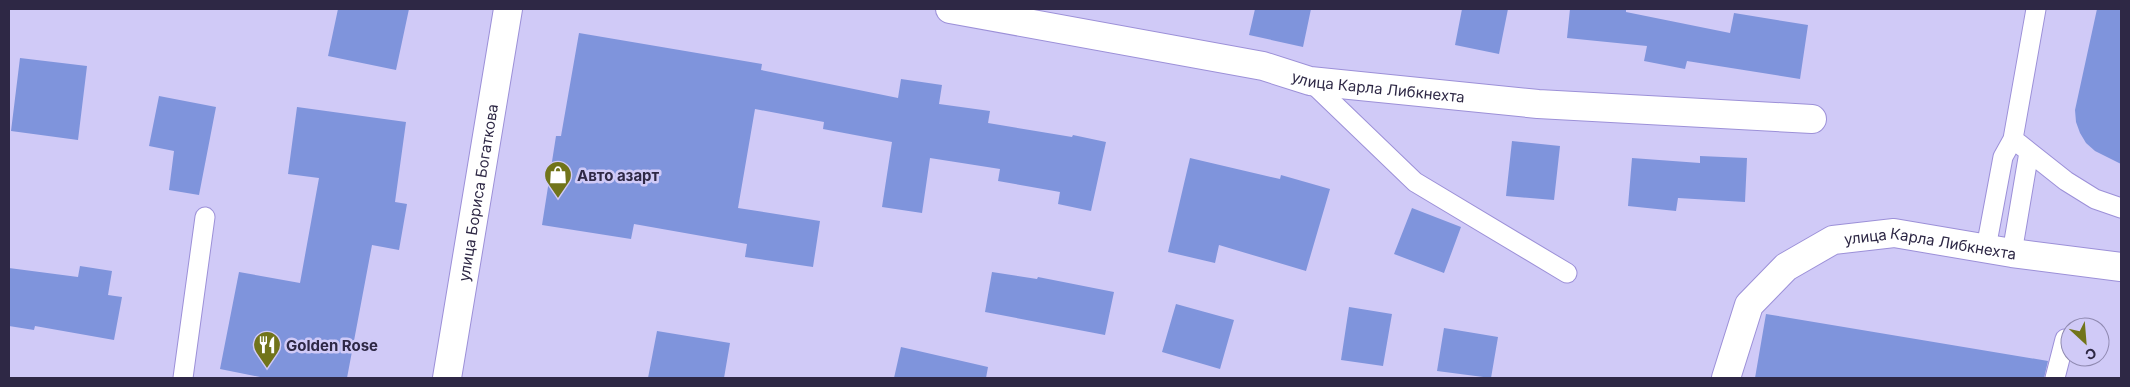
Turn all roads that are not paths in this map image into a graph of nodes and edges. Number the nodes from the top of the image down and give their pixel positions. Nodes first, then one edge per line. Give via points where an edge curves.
1 (508, 9) edge
2 (950, 9) edge
3 (2036, 9) edge
4 (1310, 81) junction
5 (1812, 119) dead end
6 (2013, 139) junction
7 (2030, 152) junction
8 (2121, 208) edge
9 (205, 217) dead end
10 (1999, 251) junction
11 (2121, 267) edge
12 (1567, 273) dead end
13 (2060, 358) edge
14 (183, 378) edge
15 (446, 378) edge
16 (1726, 378) edge
17 (2055, 378) edge

1 - 15 street, улица Бориса Богаткова
2 - 4 street, улица Карла Либкнехта via 1263,66
3 - 6 lane
4 - 5 street, улица Карла Либкнехта via 1538,104
4 - 12 lane via 1415,182
6 - 7 lane
6 - 10 lane via 2003,157
7 - 8 lane via 2095,200
7 - 10 lane
9 - 14 lane
10 - 11 street, улица Карла Либкнехта
10 - 16 street, улица Карла Либкнехта via 1894,233 1834,240 1786,267 1749,305
13 - 17 lane

